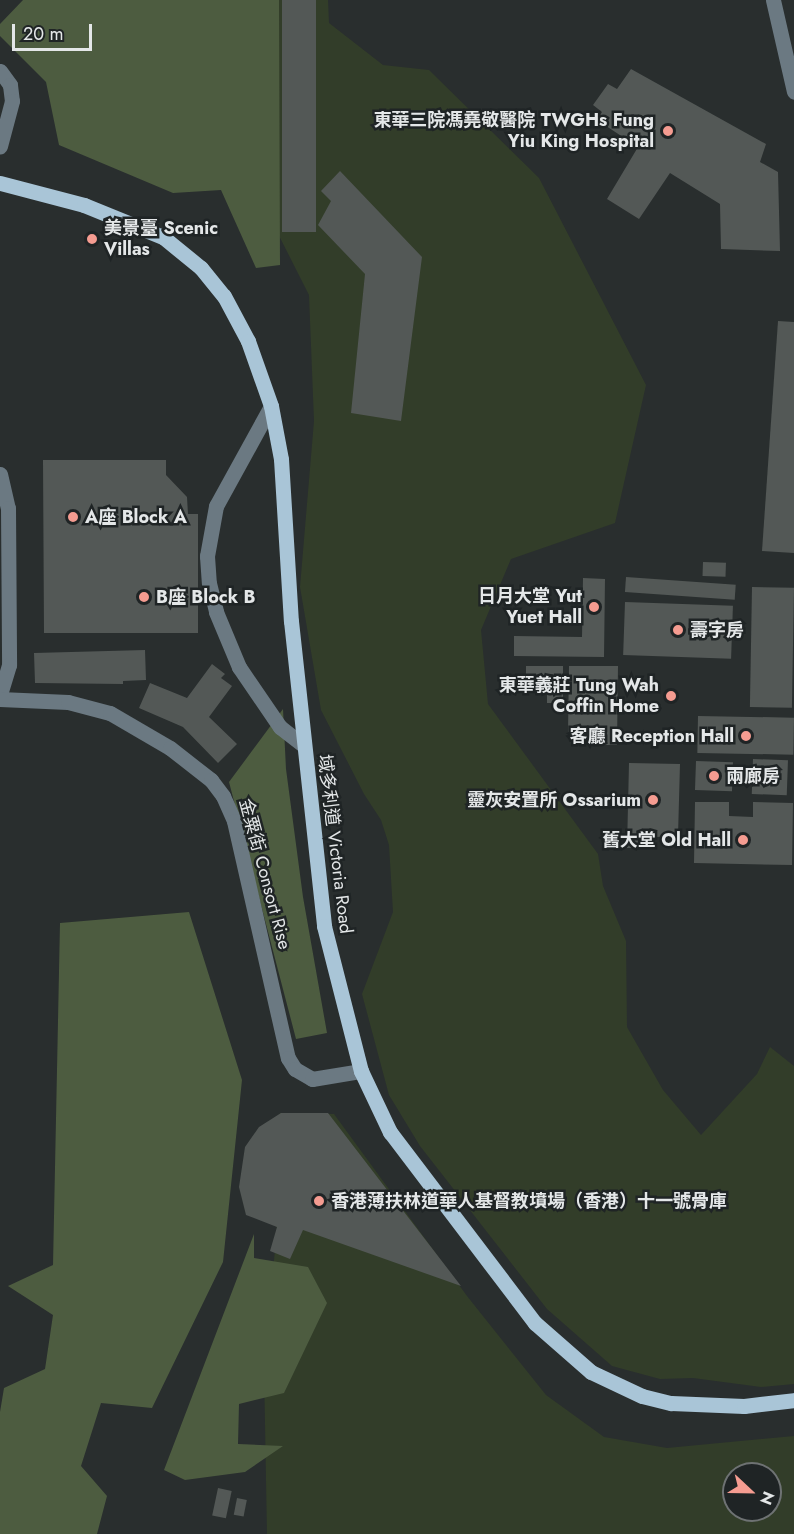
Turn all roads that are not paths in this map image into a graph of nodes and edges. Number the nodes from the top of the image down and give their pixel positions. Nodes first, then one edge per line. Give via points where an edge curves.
1 (773, 0) edge
2 (0, 71) edge
3 (794, 92) edge
4 (2, 141) edge
5 (0, 183) edge
6 (271, 410) junction
7 (0, 474) edge
8 (0, 694) edge
9 (0, 699) edge
10 (302, 739) junction
11 (361, 1071) junction
12 (794, 1400) edge

1 - 3 street
2 - 4 street via 12,94
5 - 6 main road, 域多利道 Victoria Road via 122,218 164,237 201,268 224,296 248,341
6 - 10 main road, 域多利道 Victoria Road via 281,459
6 - 10 street via 216,506 207,556 209,583 226,640 244,674 280,727
7 - 8 street via 8,508 9,665
9 - 11 street, 金粟街 Consort Rise via 68,702 110,713 170,748 211,780 234,821 288,1058 295,1069 312,1079
10 - 11 main road, 域多利道 Victoria Road via 324,926
11 - 12 main road, 域多利道 Victoria Road via 375,1105 407,1157 517,1302 574,1361 613,1384 670,1403 744,1406

